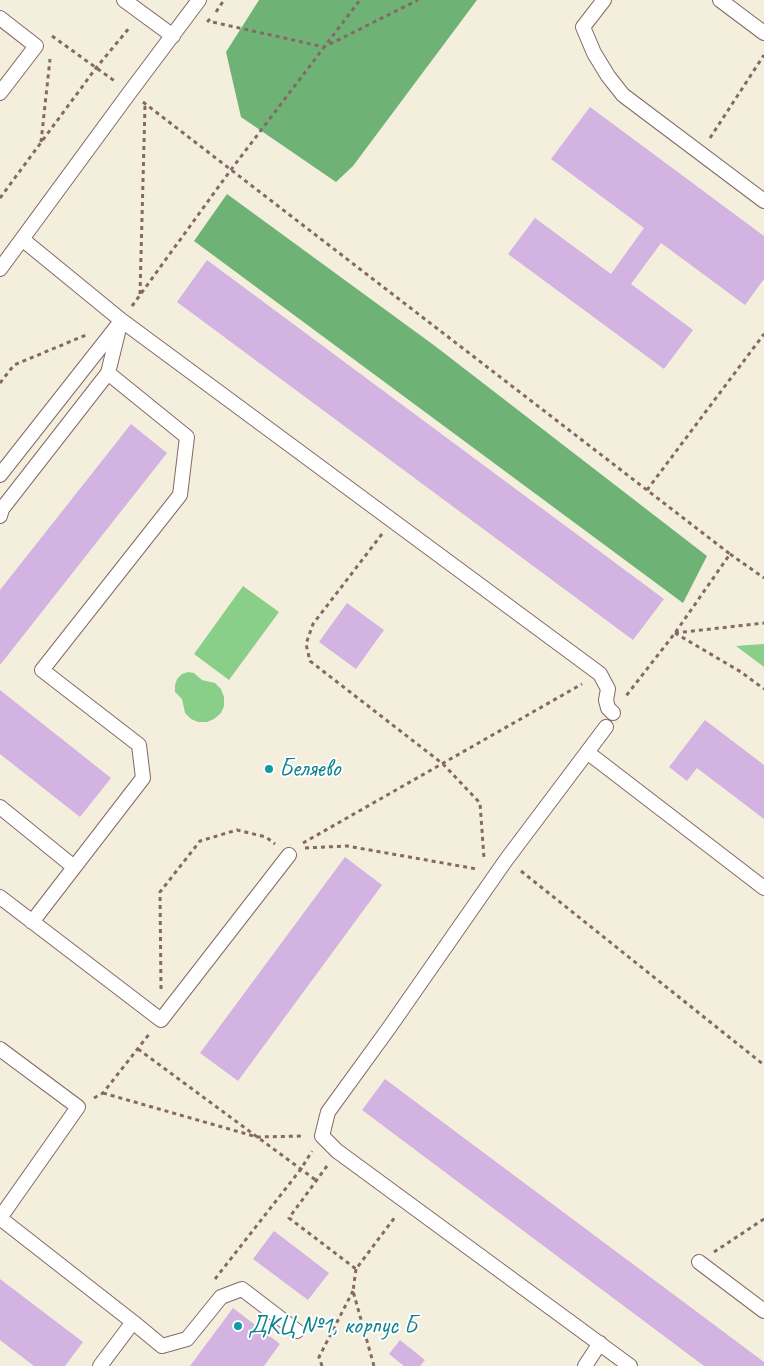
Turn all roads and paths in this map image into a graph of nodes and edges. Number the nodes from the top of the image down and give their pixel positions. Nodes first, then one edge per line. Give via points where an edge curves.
1 (124, 0) edge
2 (199, 0) edge
3 (224, 0) edge
4 (360, 0) edge
5 (418, 0) edge
6 (604, 0) edge
7 (720, 0) edge
8 (141, 13) junction
9 (0, 18) edge
10 (46, 31) dead end
11 (764, 33) edge
12 (53, 36) junction
13 (173, 36) junction
14 (52, 46) dead end
15 (324, 47) junction
16 (51, 55) dead end
17 (764, 55) edge
18 (96, 68) junction
19 (130, 92) junction
20 (0, 93) edge
21 (145, 104) junction
22 (41, 143) junction
23 (701, 154) junction
24 (230, 170) junction
25 (0, 198) edge
26 (764, 201) edge
27 (22, 239) junction
28 (0, 269) edge
29 (140, 295) junction
30 (121, 320) junction
31 (764, 334) edge
32 (108, 373) junction
33 (0, 383) edge
34 (0, 475) edge
35 (647, 490) junction
36 (0, 516) edge
37 (392, 520) junction
38 (730, 554) junction
39 (764, 578) edge
40 (764, 624) edge
41 (675, 633) junction
42 (600, 674) junction
43 (764, 689) edge
44 (613, 714) joint
45 (606, 726) dead end
46 (587, 752) junction
47 (442, 764) junction
48 (0, 808) edge
49 (289, 855) joint
50 (506, 860) junction
51 (74, 867) junction
52 (485, 870) junction
53 (486, 888) junction
54 (764, 888) edge
55 (0, 897) edge
56 (32, 922) junction
57 (161, 1020) junction
58 (0, 1049) edge
59 (138, 1049) junction
60 (764, 1065) edge
61 (102, 1093) junction
62 (78, 1107) junction
63 (322, 1136) junction
64 (258, 1137) junction
65 (337, 1151) junction
66 (301, 1169) junction
67 (317, 1181) junction
68 (406, 1201) junction
69 (0, 1218) edge
70 (764, 1219) edge
71 (699, 1262) joint
72 (356, 1269) junction
73 (211, 1284) dead end
74 (353, 1291) junction
75 (764, 1311) edge
76 (134, 1322) junction
77 (297, 1331) dead end
78 (600, 1343) junction
79 (100, 1366) edge
80 (322, 1366) edge
81 (374, 1366) edge
82 (585, 1366) edge
83 (630, 1366) edge

1 - 8 lane
2 - 13 lane
3 - 15 path via 208,21
4 - 15 path
5 - 15 path
6 - 23 lane via 583,27 608,76 623,95
7 - 11 lane
8 - 13 lane
8 - 18 path
9 - 20 lane via 36,46
10 - 12 path
12 - 14 path
12 - 18 path
13 - 19 lane
15 - 24 path
16 - 22 path
17 - 23 path
18 - 19 path
18 - 22 path
19 - 21 path
19 - 27 lane
21 - 24 path
21 - 29 path
22 - 25 path
23 - 26 lane
24 - 29 path
24 - 35 path
27 - 28 lane
27 - 30 lane
29 - 30 path
30 - 32 lane
30 - 33 path via 14,365
30 - 34 lane
30 - 37 lane
31 - 35 path
32 - 36 lane
32 - 51 lane via 187,437 180,495 42,670 138,745 143,778
35 - 38 path
37 - 42 lane
37 - 47 path via 313,624 306,644 310,661
38 - 39 path
38 - 41 path
40 - 41 path
41 - 43 path
41 - 44 path
42 - 44 lane via 608,689 606,700
42 - 47 path
45 - 46 lane
46 - 50 lane
46 - 54 lane
47 - 52 path via 480,803
47 - 52 path via 303,846 348,846
48 - 51 lane
49 - 57 lane
49 - 57 path via 266,837 237,830 200,841 160,892
50 - 53 lane
50 - 60 path
51 - 56 lane
52 - 53 path
53 - 63 lane via 328,1112
55 - 56 lane
56 - 57 lane
57 - 59 path
58 - 62 lane
59 - 61 path
59 - 64 path
61 - 62 path
61 - 64 path
62 - 69 lane
63 - 64 path
63 - 65 lane
63 - 66 path
64 - 66 path
65 - 67 path
65 - 68 lane
66 - 67 path
66 - 73 path
67 - 72 path via 289,1218
68 - 72 path
68 - 78 lane
69 - 76 lane
70 - 71 path
71 - 75 lane
72 - 74 path
74 - 80 path via 319,1357
74 - 81 path
76 - 77 lane via 162,1346 187,1339 221,1296 242,1289
76 - 79 lane
78 - 82 lane
78 - 83 lane

